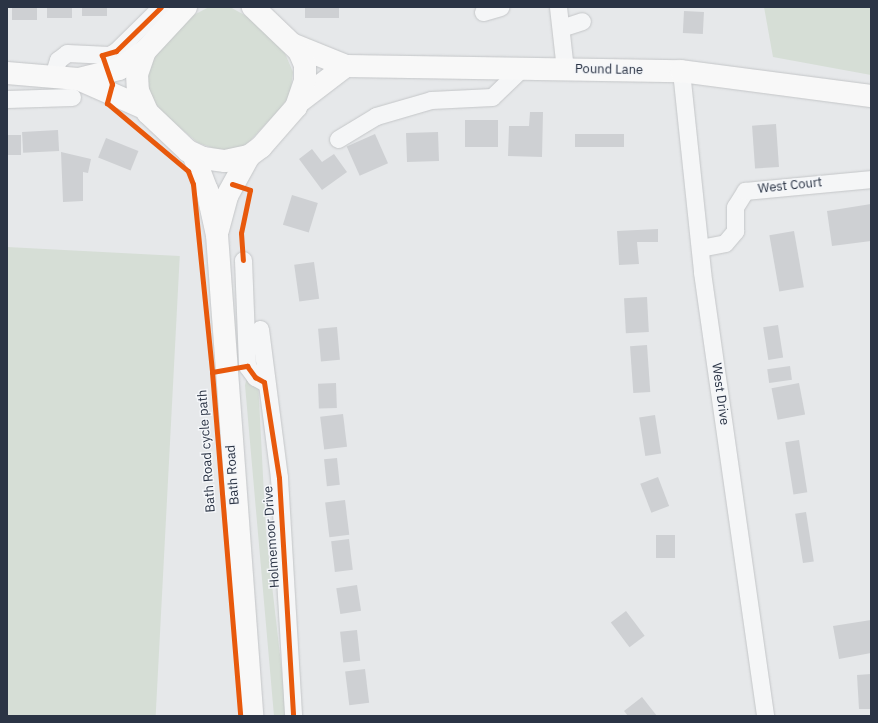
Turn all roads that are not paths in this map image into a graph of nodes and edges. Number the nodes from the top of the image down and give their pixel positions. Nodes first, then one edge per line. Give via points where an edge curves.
1 (253, 7) edge
2 (500, 7) edge
3 (558, 7) edge
4 (177, 9) edge
5 (483, 12) dead end
6 (582, 21) dead end
7 (561, 28) junction
8 (294, 45) junction
9 (144, 51) junction
10 (346, 66) junction
11 (522, 68) junction
12 (565, 69) junction
13 (682, 71) junction
14 (7, 73) edge
15 (53, 76) junction
16 (75, 88) junction
17 (871, 96) edge
18 (7, 99) edge
19 (300, 101) junction
20 (144, 108) junction
21 (338, 140) dead end
22 (194, 154) junction
23 (249, 156) junction
24 (871, 179) edge
25 (217, 234) junction
26 (700, 248) junction
27 (243, 260) dead end
28 (260, 329) dead end
29 (264, 382) junction
30 (252, 716) edge
31 (293, 716) edge
32 (765, 716) edge

1 - 8 main road
2 - 5 street
3 - 7 street
4 - 9 main road
4 - 15 street via 116,51 102,55 67,53 58,60
6 - 7 street
7 - 12 street
8 - 10 main road, Pound Lane
8 - 19 main road via 305,65
9 - 16 main road via 119,68
9 - 20 main road via 137,82
10 - 11 main road, Pound Lane
10 - 19 main road
11 - 12 main road, Pound Lane
11 - 21 street via 492,97 431,100 376,116
12 - 13 main road, Pound Lane
13 - 17 main road, Pound Lane
13 - 26 street, West Drive
14 - 15 main road
15 - 16 main road
16 - 18 street
16 - 20 main road
19 - 23 main road via 267,141
20 - 22 main road
22 - 23 main road via 225,162
22 - 25 main road, Bath Road via 207,190
23 - 25 main road, Bath Road via 227,196
24 - 26 street, West Court via 745,190 735,207 735,231 725,243
25 - 30 main road, Bath Road
26 - 32 street, West Drive
27 - 29 street via 247,366 254,377
28 - 29 street, Holmemoor Drive
29 - 31 street, Holmemoor Drive via 279,478

